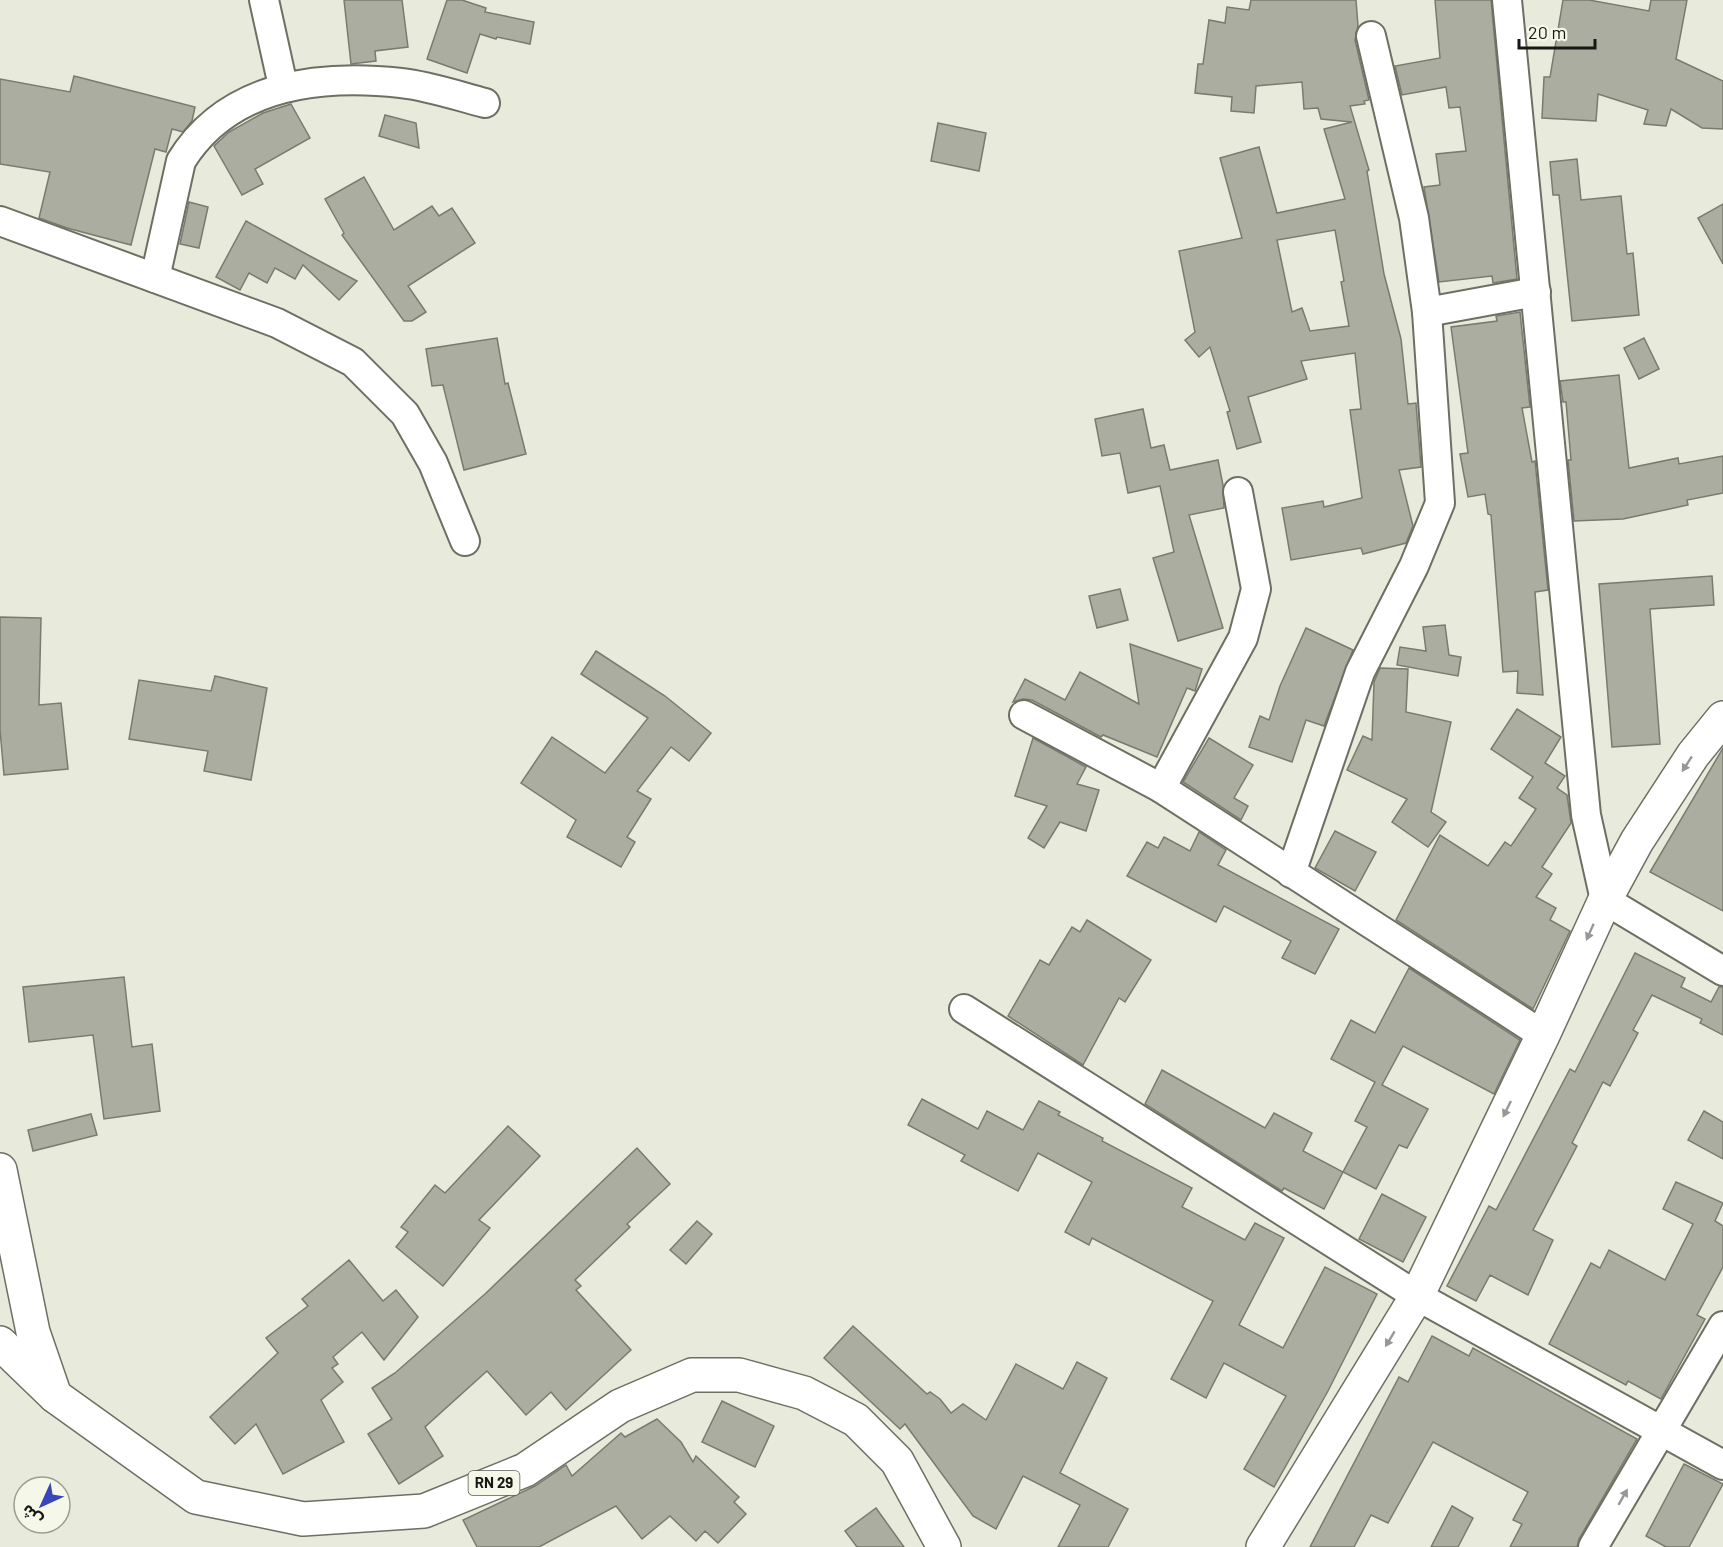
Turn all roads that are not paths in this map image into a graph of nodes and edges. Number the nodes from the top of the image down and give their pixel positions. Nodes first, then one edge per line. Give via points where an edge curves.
1 (264, 0) edge
2 (1507, 0) edge
3 (1371, 36) dead end
4 (283, 86) junction
5 (485, 103) dead end
6 (0, 221) edge
7 (155, 278) junction
8 (1536, 292) junction
9 (1427, 312) junction
10 (1238, 492) dead end
11 (465, 541) dead end
12 (1024, 715) dead end
13 (1723, 718) edge
14 (1161, 788) junction
15 (1291, 873) junction
16 (1605, 900) junction
17 (1723, 971) edge
18 (964, 1010) dead end
19 (1543, 1035) junction
20 (0, 1170) edge
21 (1416, 1296) junction
22 (1723, 1326) edge
23 (0, 1343) edge
24 (55, 1396) junction
25 (1661, 1431) junction
26 (1723, 1465) edge
27 (944, 1547) edge
28 (1263, 1547) edge
29 (1593, 1547) edge

1 - 4 street
2 - 8 street
3 - 9 street via 1414,218
4 - 5 street via 401,83
4 - 7 street via 248,100 190,145 181,161
6 - 7 street
7 - 11 street via 277,323 352,362 405,414 433,463
8 - 9 street
8 - 16 street via 1586,815
9 - 15 street via 1440,503 1414,566 1360,672
10 - 14 street via 1256,589 1243,638
12 - 14 street
13 -> 16 main road via 1637,841
14 - 15 street
15 - 19 street
16 - 17 street
16 -> 19 main road
18 - 21 street
19 -> 21 main road
20 - 24 main road via 33,1332
21 - 25 street
21 -> 28 main road
22 - 25 street
23 - 24 main road, RN 29 / RN 29
24 - 27 main road, RN 29 / RN 29 via 196,1497 303,1519 424,1511 525,1470 620,1406 692,1375 739,1375 804,1394 856,1420 897,1461
25 - 26 street
29 -> 25 street

